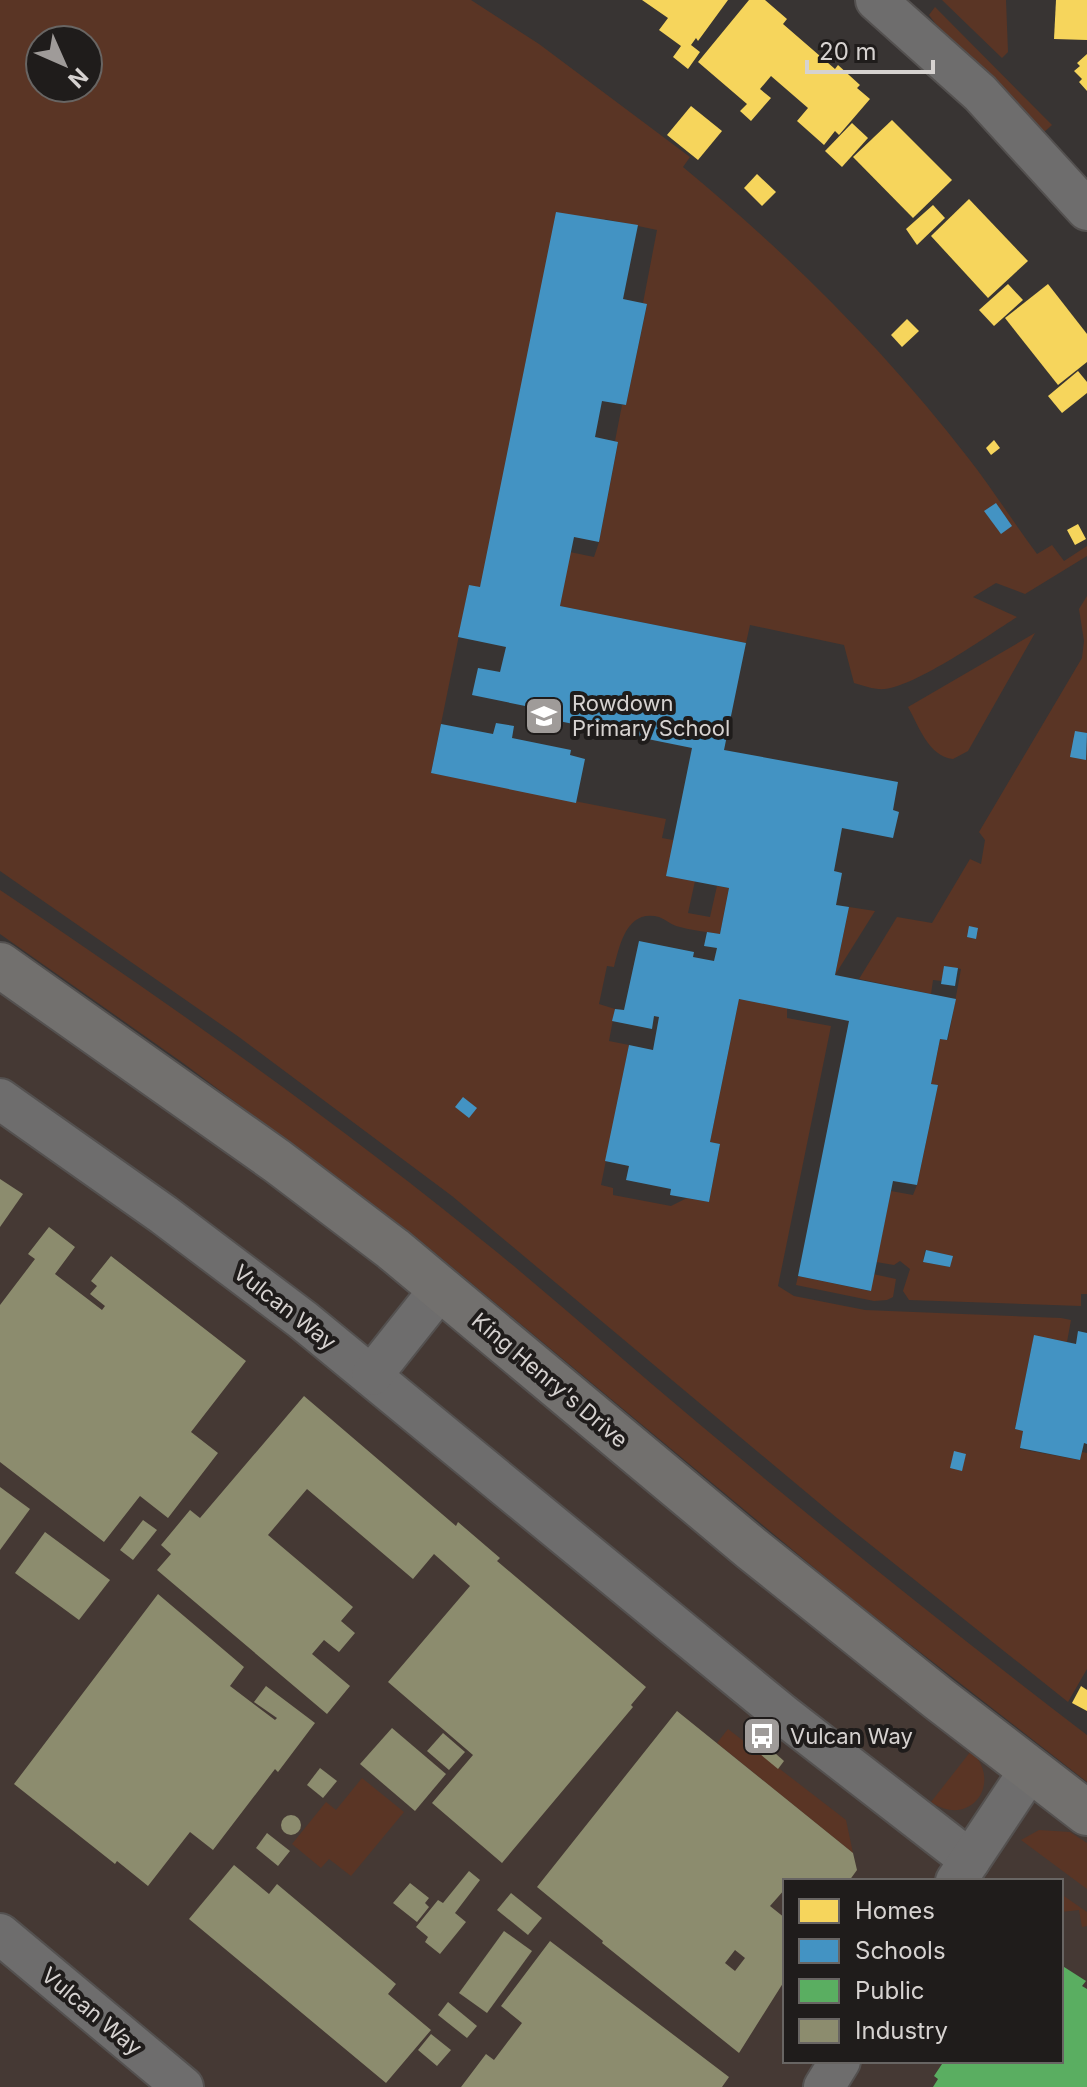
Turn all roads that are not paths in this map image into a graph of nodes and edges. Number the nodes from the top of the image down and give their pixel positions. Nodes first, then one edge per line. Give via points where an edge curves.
1 (881, 1) edge
2 (1087, 210) edge
3 (0, 965) edge
4 (0, 1099) edge
5 (441, 1288) junction
6 (372, 1375) junction
7 (1030, 1770) junction
8 (1087, 1813) edge
9 (963, 1870) edge
10 (0, 1934) edge
11 (839, 2063) edge
12 (183, 2087) edge
13 (824, 2087) edge

1 - 2 street via 980,93
3 - 5 street, King Henry's Drive via 277,1161
4 - 6 street, Vulcan Way via 176,1224
5 - 6 street
5 - 7 street, King Henry's Drive via 752,1549
6 - 9 street, Vulcan Way
7 - 8 street, King Henry's Drive
7 - 9 street, Vulcan Way
10 - 12 street, Vulcan Way
11 - 13 street

